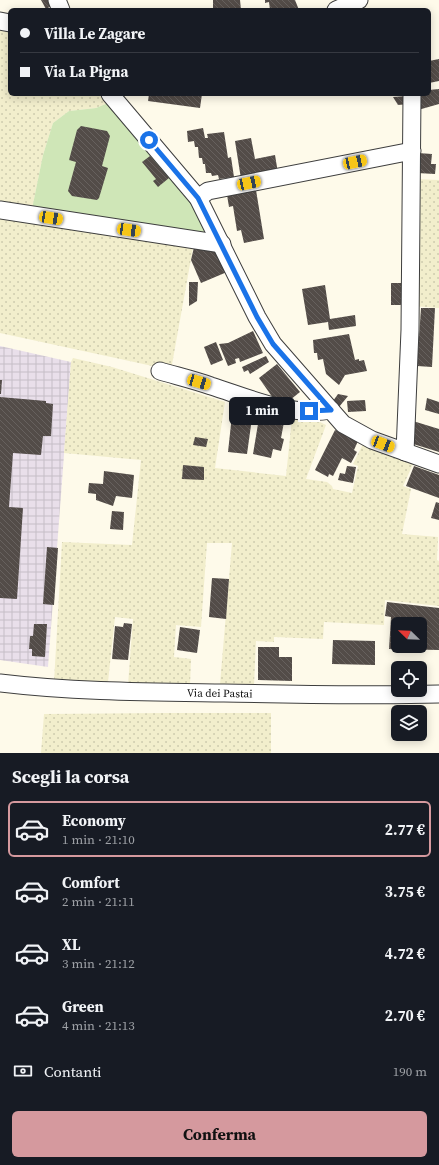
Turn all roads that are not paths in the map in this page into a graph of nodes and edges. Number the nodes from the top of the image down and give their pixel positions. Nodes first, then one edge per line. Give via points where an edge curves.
1 (359, 0) edge
2 (341, 8) edge
3 (112, 96) edge
4 (412, 96) edge
5 (412, 151) junction
6 (198, 198) junction
7 (0, 210) edge
8 (222, 244) junction
9 (160, 371) dead end
10 (331, 410) junction
11 (405, 452) junction
12 (439, 464) edge
13 (0, 683) edge
14 (439, 694) edge

1 - 2 street
3 - 6 street
4 - 5 street
5 - 6 street via 208,191
5 - 11 street
6 - 8 street
7 - 8 street
8 - 10 street via 273,344
9 - 10 street via 249,400 314,412
10 - 11 street via 343,424 372,440
11 - 12 street
13 - 14 street, Via dei Pastai via 124,692

